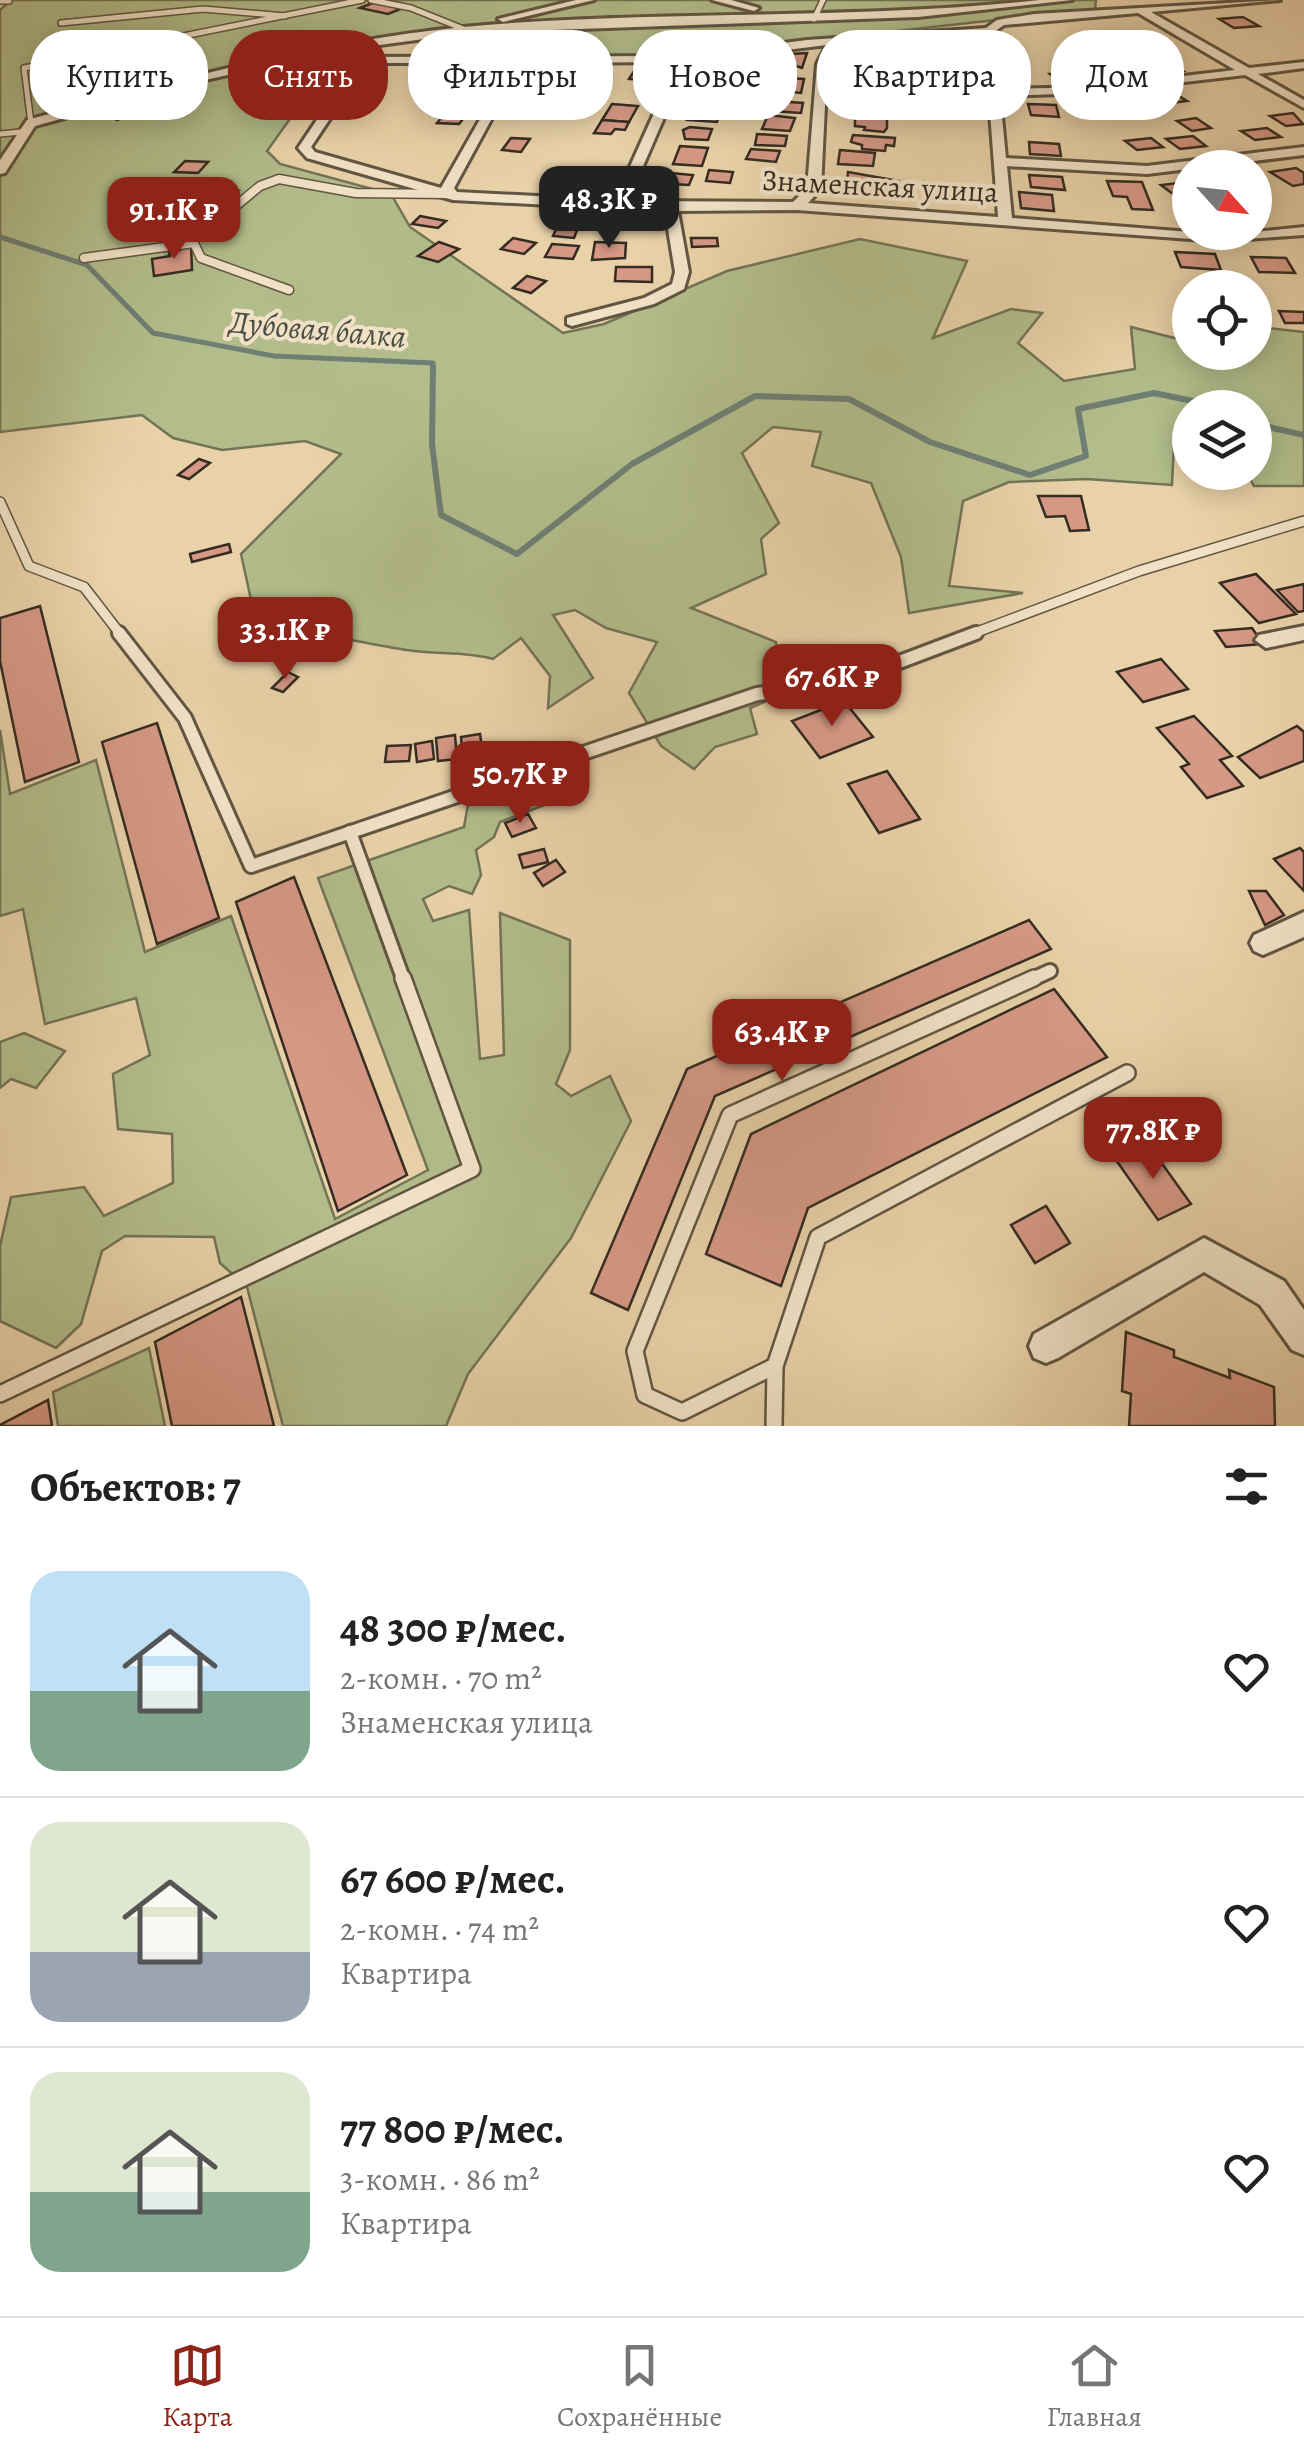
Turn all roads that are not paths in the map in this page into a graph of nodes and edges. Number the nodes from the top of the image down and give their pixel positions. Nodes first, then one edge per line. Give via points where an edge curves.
1 (0, 0) edge
2 (362, 0) edge
3 (371, 0) edge
4 (589, 0) edge
5 (717, 0) edge
6 (823, 0) edge
7 (914, 0) edge
8 (1059, 0) edge
9 (1275, 0) edge
10 (9, 1) edge
11 (944, 4) edge
12 (1138, 6) edge
13 (754, 8) dead end
14 (922, 11) junction
15 (285, 16) junction
16 (814, 19) junction
17 (61, 23) dead end
18 (466, 30) junction
19 (989, 30) edge
20 (1304, 66) edge
21 (1250, 74) junction
22 (228, 75) edge
23 (1031, 92) edge
24 (1304, 104) edge
25 (323, 120) edge
26 (485, 120) edge
27 (657, 120) edge
28 (818, 120) edge
29 (998, 120) edge
30 (26, 128) junction
31 (0, 134) edge
32 (1304, 151) edge
33 (1000, 162) junction
34 (0, 170) edge
35 (452, 195) junction
36 (620, 203) junction
37 (797, 206) junction
38 (671, 207) junction
39 (1005, 220) junction
40 (1304, 231) edge
41 (194, 242) junction
42 (84, 258) dead end
43 (289, 290) dead end
44 (572, 321) dead end
45 (0, 502) edge
46 (1304, 521) edge
47 (1304, 633) edge
48 (1266, 640) dead end
49 (350, 832) junction
50 (1304, 924) edge
51 (1263, 942) dead end
52 (1050, 971) dead end
53 (1127, 1073) dead end
54 (1304, 1338) edge
55 (1046, 1346) dead end
56 (775, 1366) junction
57 (0, 1394) edge
58 (774, 1426) edge

1 - 10 lane
2 - 15 lane
3 - 18 lane
4 - 18 street
5 - 13 street
6 - 16 lane
7 - 14 street
8 - 11 street
9 - 12 street
11 - 14 street
12 - 19 street via 1000,22
12 - 21 street
14 - 16 street
15 - 17 lane via 260,6 204,1
15 - 30 lane via 24,68
16 - 18 street
20 - 21 street
21 - 23 street
21 - 24 street
22 - 30 street
25 - 35 street, Знаменская улица via 304,148 311,155
26 - 35 street via 446,188
27 - 36 street
28 - 37 street via 814,190
29 - 33 street
30 - 31 lane
30 - 34 street
32 - 33 street via 1148,170
33 - 39 street
35 - 36 street, Знаменская улица
35 - 41 lane via 356,193 278,180 260,186
36 - 38 street, Знаменская улица
37 - 38 street, Знаменская улица
37 - 39 street, Знаменская улица
38 - 44 street via 679,286
39 - 40 street, Знаменская улица via 1218,237
41 - 42 lane
41 - 43 lane via 201,258
45 - 49 lane via 29,566 84,587 185,718 250,866
46 - 49 lane via 1139,571 842,684 757,694
47 - 48 street
49 - 57 lane via 472,1169
50 - 51 street
52 - 56 lane via 730,1116 634,1351 645,1395 682,1412
53 - 56 lane via 818,1237
54 - 55 street via 1272,1292 1204,1254
56 - 58 lane

